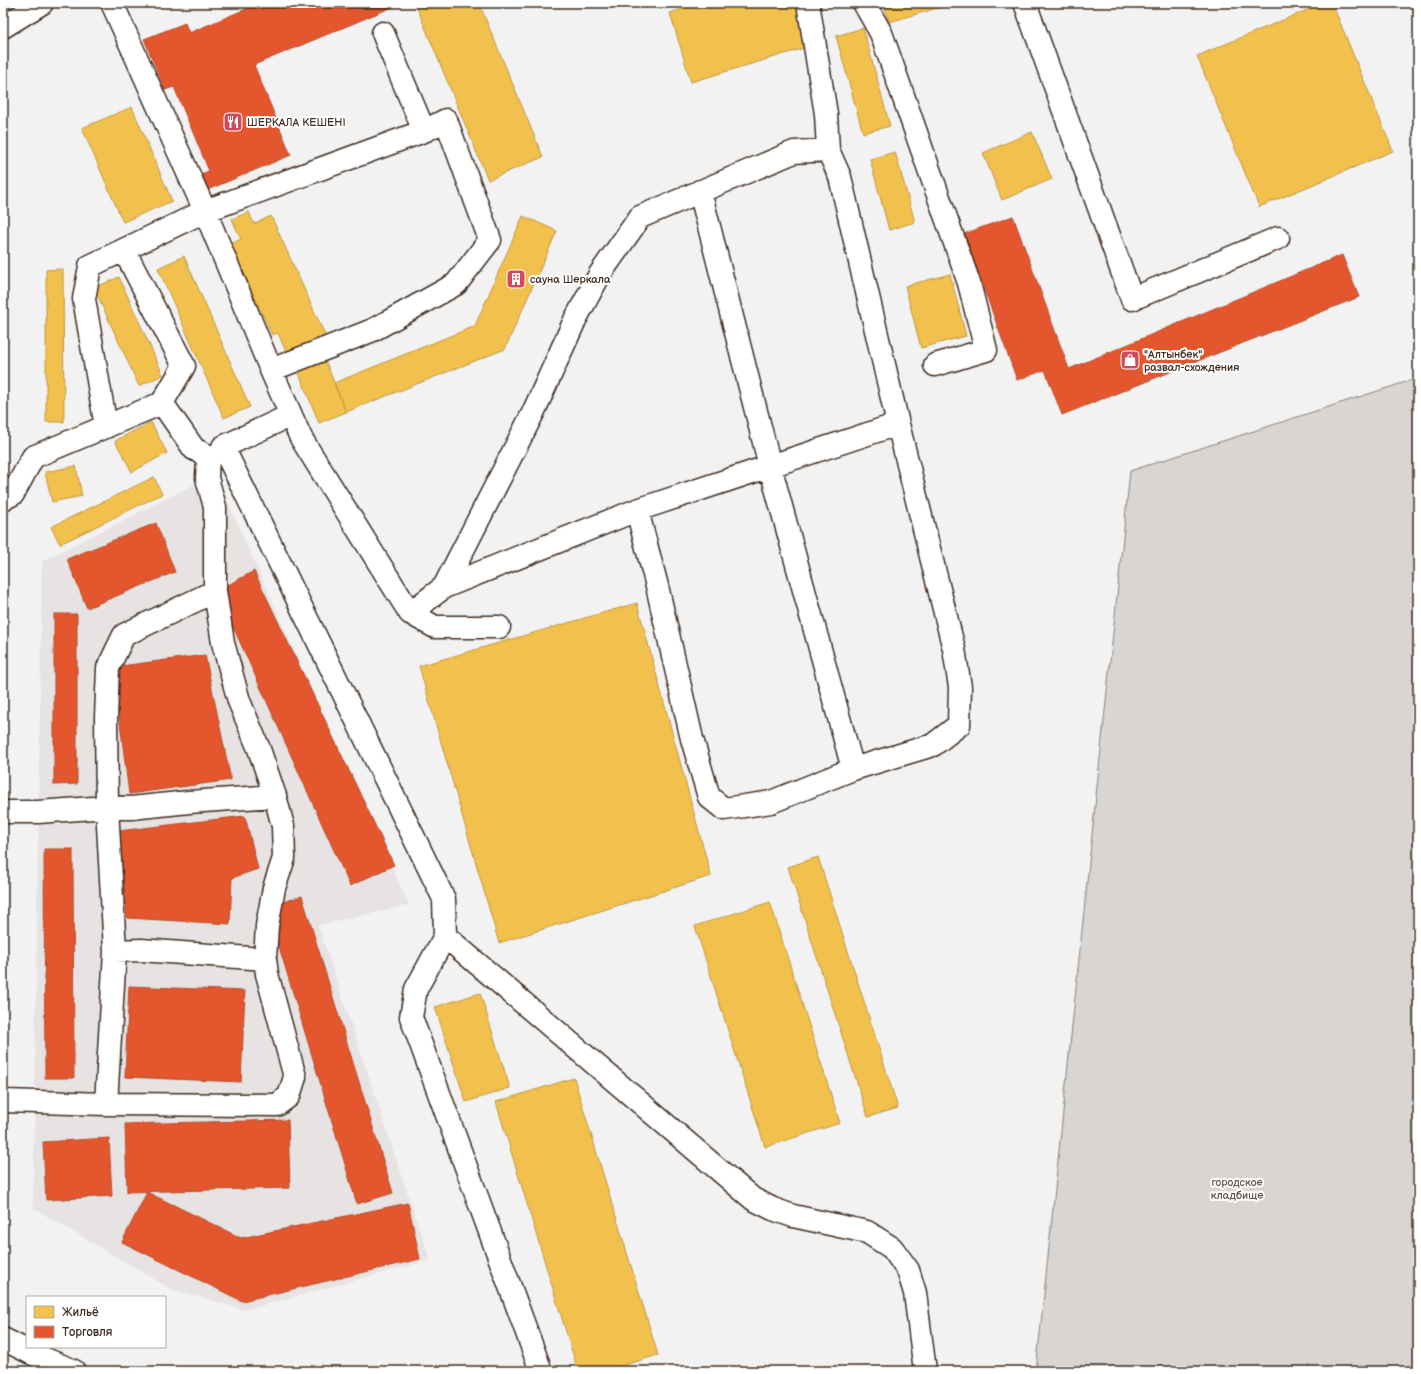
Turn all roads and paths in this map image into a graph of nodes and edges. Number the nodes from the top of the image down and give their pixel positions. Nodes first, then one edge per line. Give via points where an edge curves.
1 (42, 3) edge
2 (112, 3) edge
3 (808, 3) edge
4 (864, 3) edge
5 (1025, 3) edge
6 (3, 27) edge
7 (383, 33) dead end
8 (424, 131) junction
9 (828, 150) junction
10 (700, 190) junction
11 (205, 211) junction
12 (1278, 238) dead end
13 (124, 250) junction
14 (935, 365) dead end
15 (271, 370) junction
16 (162, 403) junction
17 (291, 416) junction
18 (898, 424) junction
19 (106, 427) junction
20 (216, 451) junction
21 (770, 466) junction
22 (3, 499) edge
23 (637, 510) junction
24 (444, 587) junction
25 (215, 591) junction
26 (410, 613) junction
27 (498, 627) dead end
28 (854, 769) junction
29 (275, 796) junction
30 (107, 807) junction
31 (3, 812) edge
32 (445, 936) junction
33 (115, 951) junction
34 (265, 959) junction
35 (3, 1101) edge
36 (106, 1104) junction
37 (3, 1339) edge
38 (74, 1371) edge
39 (541, 1371) edge
40 (925, 1371) edge

1 - 6 street
2 - 11 street
3 - 9 street via 826,114
4 - 14 street via 882,33 969,283 986,350
5 - 12 street via 1132,299
7 - 8 street
8 - 11 street
8 - 15 street via 446,120 490,240 456,284 373,330
9 - 10 street via 794,152
9 - 18 street via 840,177
10 - 21 street
10 - 24 street via 640,217 600,274 575,320 533,413
11 - 13 street
11 - 15 street
13 - 16 street via 184,366
13 - 19 street via 90,266 84,299
15 - 17 street
16 - 19 street
16 - 20 street via 194,449
17 - 20 street
17 - 26 street via 301,438
18 - 21 street
18 - 28 street via 954,649 960,687 959,725 933,745
19 - 22 street via 33,457 13,494
20 - 25 street via 207,478 215,507
20 - 32 street via 444,899
21 - 23 street
21 - 28 street
23 - 24 street
23 - 28 street via 658,586 692,738 709,797 724,809 771,802
24 - 26 street
25 - 29 street via 223,643 238,701 259,749
25 - 30 street via 124,635 108,668
26 - 27 street via 435,627
29 - 30 street via 131,808
29 - 34 street via 283,826 284,858 272,896
30 - 31 street
30 - 33 street
32 - 39 street via 416,989 411,1017
32 - 40 street via 754,1199 793,1216 867,1232 892,1248 908,1270 915,1293
33 - 34 street via 141,950
33 - 36 street
34 - 36 street via 295,1077 289,1096 277,1105
35 - 36 street
37 - 38 street

